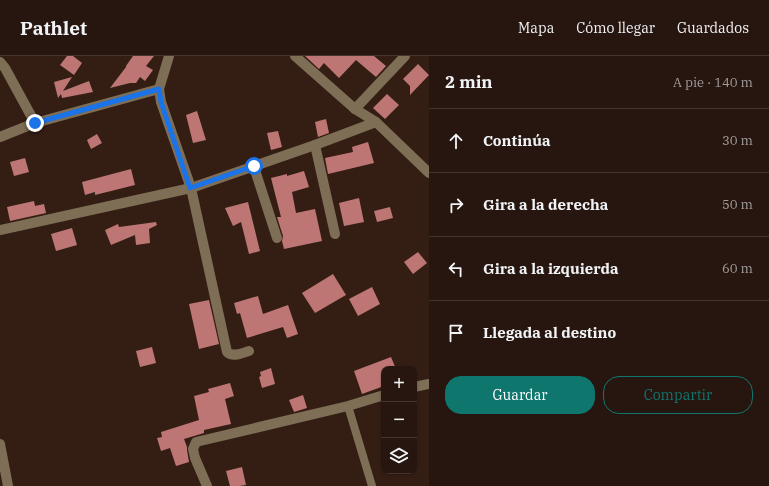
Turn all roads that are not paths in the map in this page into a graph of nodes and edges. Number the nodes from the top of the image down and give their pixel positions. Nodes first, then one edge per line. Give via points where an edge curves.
1 (169, 56) edge
2 (295, 56) edge
3 (405, 56) edge
4 (0, 62) edge
5 (159, 89) junction
6 (355, 109) junction
7 (376, 122) junction
8 (35, 123) junction
9 (0, 137) edge
10 (315, 145) junction
11 (254, 166) junction
12 (428, 169) edge
13 (190, 188) junction
14 (0, 230) edge
15 (335, 234) dead end
16 (277, 238) dead end
17 (249, 351) dead end
18 (429, 384) edge
19 (417, 386) edge
20 (381, 396) edge
21 (348, 406) junction
22 (0, 442) edge
23 (8, 486) edge
24 (207, 486) edge
25 (372, 486) edge

1 - 5 street
2 - 6 street
3 - 6 street
4 - 8 street
5 - 8 street
5 - 13 street
6 - 7 street
7 - 10 street
7 - 12 street
8 - 9 street
10 - 11 street
10 - 15 street
11 - 13 street
11 - 16 street
13 - 14 street
13 - 17 street via 227,352 233,355
18 - 19 street
20 - 21 street
21 - 24 street via 196,442 193,449 195,458
21 - 25 lane
22 - 23 street

